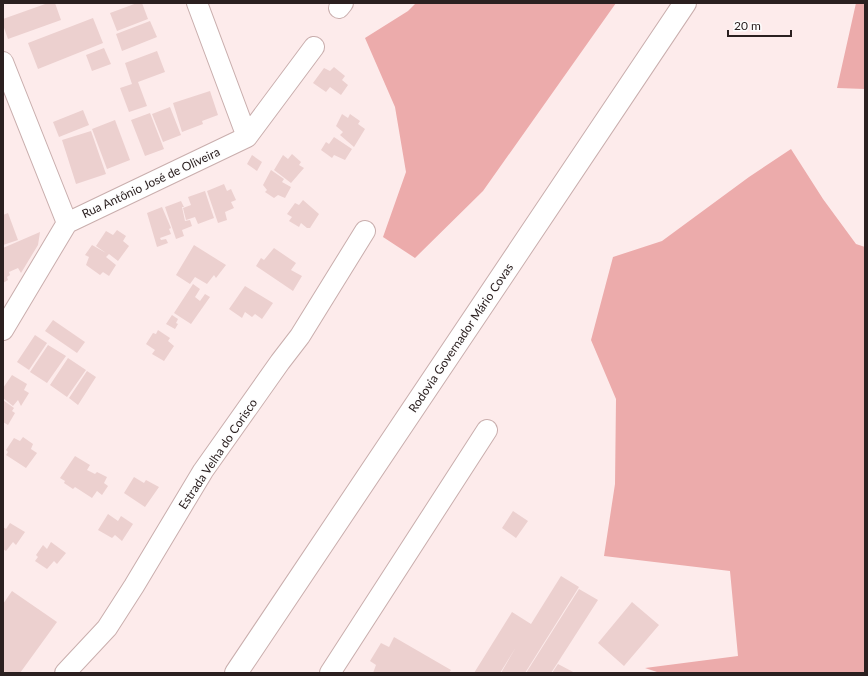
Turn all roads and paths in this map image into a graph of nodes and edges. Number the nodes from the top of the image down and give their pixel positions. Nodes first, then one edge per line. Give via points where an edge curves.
1 (197, 3) edge
2 (685, 3) edge
3 (314, 47) dead end
4 (3, 62) edge
5 (247, 137) junction
6 (67, 223) junction
7 (365, 231) dead end
8 (3, 330) edge
9 (487, 430) dead end
10 (65, 673) edge
11 (236, 673) edge
12 (330, 673) edge

1 - 5 street
2 - 11 highway, Rodovia Governador Mário Covas
3 - 5 street, Rua Antônio José de Oliveira
4 - 6 street
5 - 6 street, Rua Antônio José de Oliveira
6 - 8 street, Rua Antônio José de Oliveira
7 - 10 street, Estrada Velha do Corisco via 300,336 203,471 107,628
9 - 12 street

